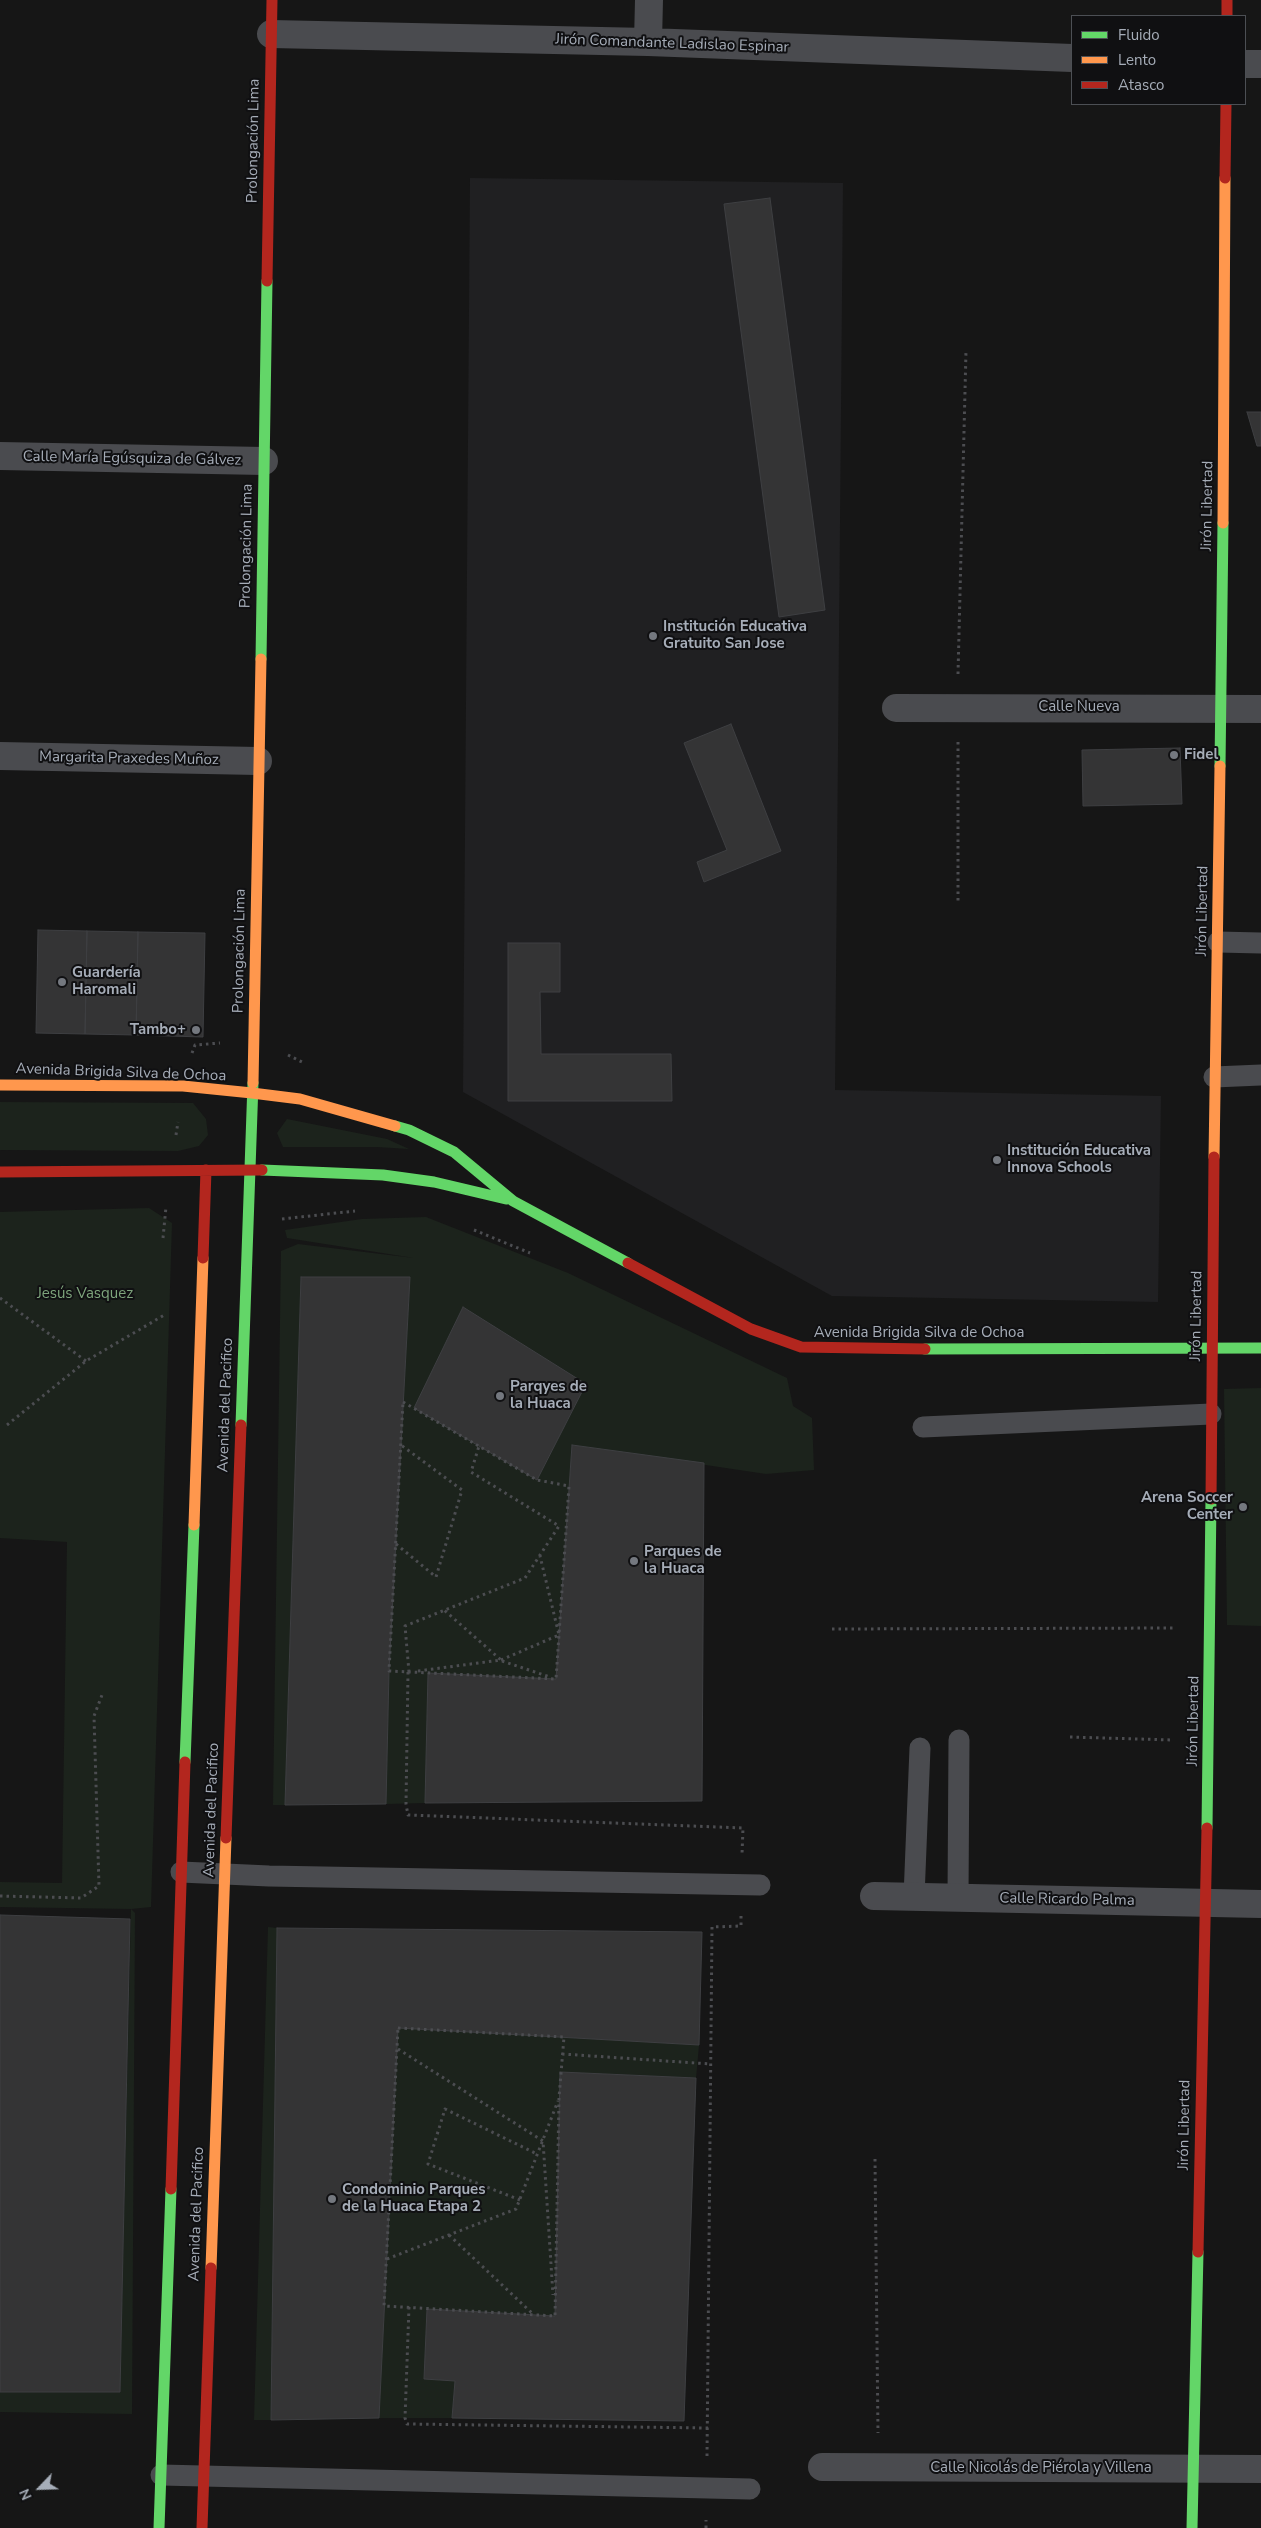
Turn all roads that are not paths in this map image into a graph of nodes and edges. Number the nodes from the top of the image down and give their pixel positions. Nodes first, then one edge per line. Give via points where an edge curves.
1 (272, 0) edge
2 (650, 0) edge
3 (1226, 0) edge
4 (1226, 15) edge
5 (271, 34) junction
6 (648, 42) junction
7 (1071, 58) edge
8 (1246, 64) edge
9 (1261, 64) edge
10 (1226, 105) edge
11 (0, 456) edge
12 (264, 461) junction
13 (896, 708) dead end
14 (1221, 708) junction
15 (1261, 709) edge
16 (0, 756) edge
17 (258, 761) junction
18 (1218, 942) junction
19 (1261, 943) edge
20 (1261, 1075) edge
21 (1214, 1077) junction
22 (0, 1085) edge
23 (252, 1093) junction
24 (248, 1169) junction
25 (206, 1170) junction
26 (0, 1172) edge
27 (513, 1201) junction
28 (1211, 1348) junction
29 (1261, 1348) edge
30 (1211, 1414) junction
31 (924, 1427) dead end
32 (959, 1740) dead end
33 (920, 1748) dead end
34 (181, 1872) junction
35 (225, 1872) junction
36 (760, 1886) dead end
37 (874, 1896) dead end
38 (914, 1897) junction
39 (958, 1898) junction
40 (1205, 1903) junction
41 (1261, 1904) edge
42 (822, 2467) dead end
43 (1193, 2468) junction
44 (1261, 2469) edge
45 (160, 2475) junction
46 (203, 2477) junction
47 (750, 2489) dead end
48 (159, 2528) edge
49 (202, 2528) edge
50 (1192, 2528) edge

1 - 5 street, Prolongación Lima
2 - 6 street
3 - 4 street
5 - 6 street, Jirón Comandante Ladislao Espinar
5 - 12 street, Prolongación Lima
6 - 7 street, Jirón Comandante Ladislao Espinar
8 - 9 street
10 - 14 street, Jirón Libertad
11 - 12 street, Calle María Egúsquiza de Gálvez
12 - 17 street, Prolongación Lima
13 - 14 street, Calle Nueva
14 - 15 street, Calle Nueva
14 - 18 street, Jirón Libertad
16 - 17 street, Margarita Praxedes Muñoz
17 - 23 street, Prolongación Lima
18 - 19 lane
18 - 21 street, Jirón Libertad
20 - 21 lane
21 - 28 street, Jirón Libertad
22 - 23 street, Avenida Brigida Silva de Ochoa via 183,1086
23 - 24 street, Avenida del Pacifico
23 - 27 street, Avenida Brigida Silva de Ochoa via 300,1099 409,1130 454,1152
24 - 25 street, Avenida Brigida Silva de Ochoa
24 - 27 street, Avenida Brigida Silva de Ochoa via 383,1175 434,1182
24 - 35 street, Avenida del Pacifico
25 - 26 street, Avenida Brigida Silva de Ochoa
25 - 34 street, Avenida del Pacifico
27 - 28 street, Avenida Brigida Silva de Ochoa via 751,1329 801,1347
28 - 29 street, Avenida Brigida Silva de Ochoa
28 - 30 street, Jirón Libertad
30 - 31 lane
30 - 40 street, Jirón Libertad via 1211,1628
32 - 39 lane
33 - 38 lane
34 - 35 lane
34 - 45 street, Avenida del Pacifico
35 - 36 lane via 278,1876
35 - 46 street, Avenida del Pacifico
37 - 38 street, Calle Ricardo Palma
38 - 39 street, Calle Ricardo Palma
39 - 40 street, Calle Ricardo Palma
40 - 41 street, Calle Ricardo Palma
40 - 43 street, Jirón Libertad
42 - 43 street, Calle Nicolás de Piérola y Villena
43 - 44 street, Calle Nicolás de Piérola y Villena
43 - 50 street, Jirón Libertad
45 - 46 lane
45 - 48 street, Avenida del Pacifico
46 - 47 lane
46 - 49 street, Avenida del Pacifico

